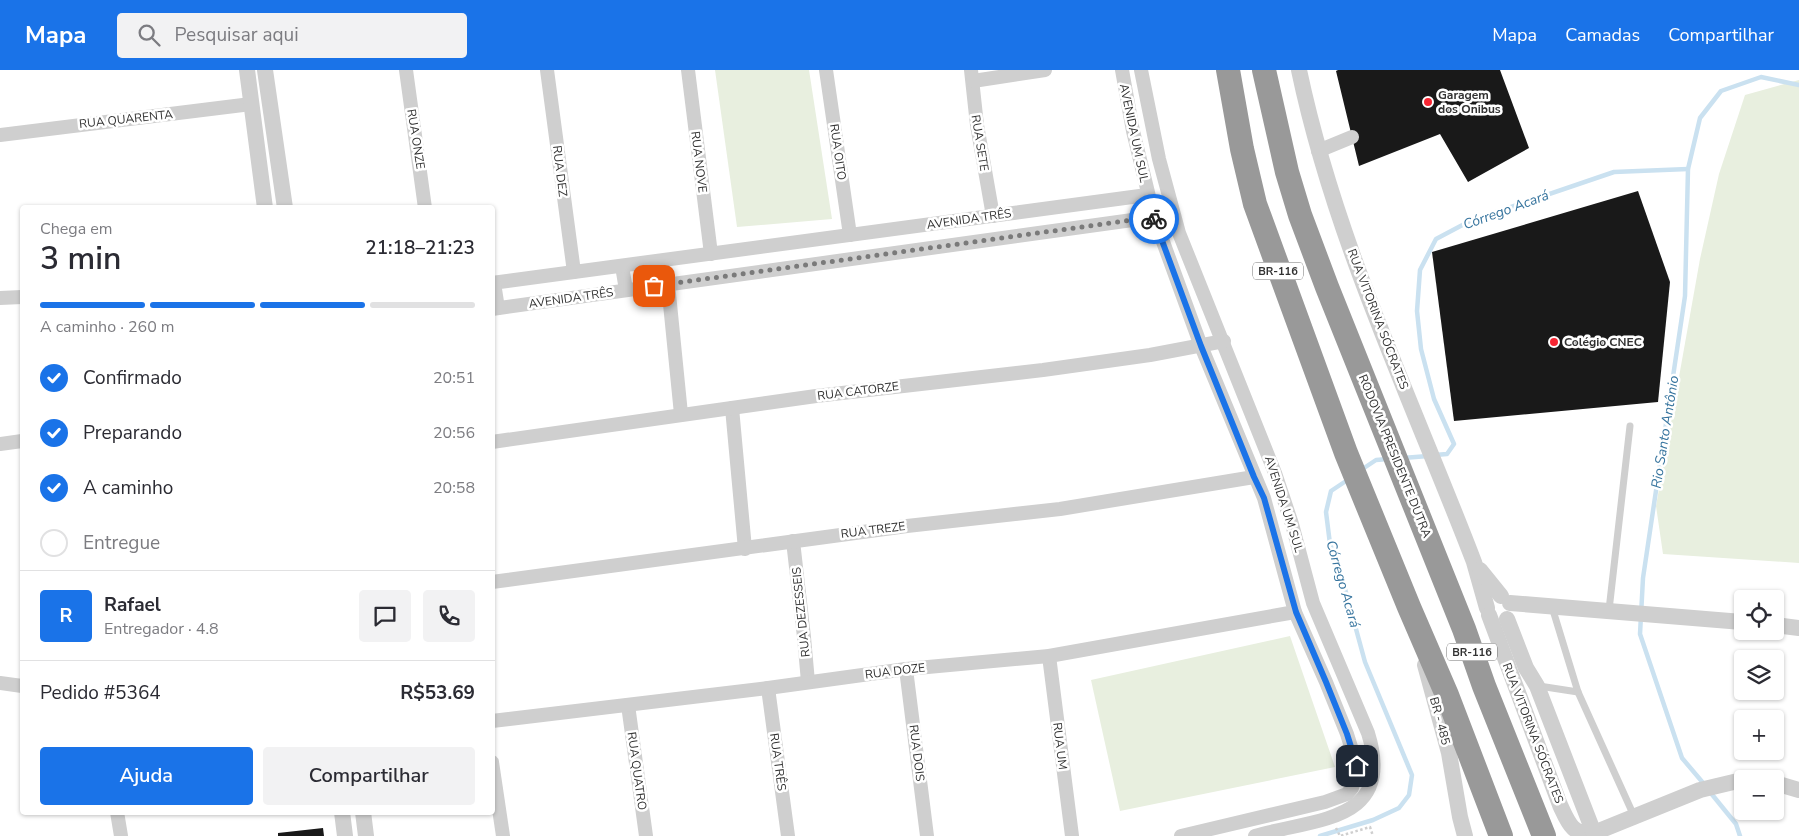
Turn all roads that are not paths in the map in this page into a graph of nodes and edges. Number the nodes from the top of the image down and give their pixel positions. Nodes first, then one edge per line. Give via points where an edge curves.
1 (247, 70) edge
2 (266, 70) edge
3 (406, 70) edge
4 (547, 70) edge
5 (688, 70) edge
6 (826, 70) edge
7 (1045, 70) edge
8 (1122, 70) edge
9 (1141, 70) edge
10 (1228, 70) edge
11 (1264, 70) edge
12 (1299, 70) edge
13 (972, 76) edge
14 (251, 104) junction
15 (1133, 131) junction
16 (1154, 132) junction
17 (0, 135) edge
18 (1352, 137) dead end
19 (1318, 151) junction
20 (283, 188) junction
21 (1147, 195) junction
22 (264, 200) edge
23 (285, 205) edge
24 (425, 205) edge
25 (1049, 208) junction
26 (993, 216) junction
27 (1154, 217) junction
28 (910, 227) junction
29 (1055, 231) junction
30 (850, 235) junction
31 (797, 242) junction
32 (914, 250) junction
33 (711, 254) junction
34 (622, 266) junction
35 (803, 266) junction
36 (574, 272) junction
37 (1197, 279) junction
38 (495, 283) edge
39 (1179, 283) junction
40 (668, 284) junction
41 (626, 290) junction
42 (20, 297) edge
43 (0, 298) edge
44 (495, 308) edge
45 (1224, 341) junction
46 (1201, 346) junction
47 (1240, 390) junction
48 (1222, 397) junction
49 (732, 408) junction
50 (681, 414) junction
51 (1630, 426) dead end
52 (20, 441) edge
53 (495, 442) edge
54 (0, 444) edge
55 (1254, 477) junction
56 (793, 541) junction
57 (745, 549) junction
58 (1474, 562) junction
59 (495, 582) edge
60 (1551, 606) junction
61 (1409, 607) junction
62 (1511, 607) junction
63 (1608, 610) junction
64 (1488, 611) junction
65 (1296, 612) junction
66 (1734, 621) edge
67 (1784, 626) edge
68 (1799, 628) edge
69 (1049, 656) junction
70 (906, 669) junction
71 (808, 682) junction
72 (0, 684) edge
73 (20, 686) edge
74 (1538, 686) junction
75 (768, 688) junction
76 (1578, 692) junction
77 (628, 705) junction
78 (495, 721) edge
79 (495, 782) edge
80 (1734, 782) edge
81 (1784, 786) edge
82 (1799, 790) edge
83 (118, 815) edge
84 (342, 815) edge
85 (363, 815) edge
86 (1634, 816) junction
87 (1595, 834) edge
88 (1189, 835) edge
89 (121, 836) edge
90 (345, 836) edge
91 (366, 836) edge
92 (503, 836) edge
93 (646, 836) edge
94 (788, 836) edge
95 (927, 836) edge
96 (1072, 836) edge
97 (1255, 836) edge
98 (1466, 836) edge
99 (1501, 836) edge
100 (1544, 836) edge

1 - 14 street
2 - 20 street
3 - 24 street, RUA ONZE
4 - 36 street, RUA DEZ
5 - 33 street, RUA NOVE
6 - 30 street, RUA OITO
7 - 13 street
8 - 15 street, AVENIDA UM SUL
9 - 16 street, AVENIDA UM SUL
10 - 61 highway, BR-116 via 1255,204 1307,350
11 - 100 highway, RODOVIA PRESIDENTE DUTRA / BR-116 via 1300,215
12 - 19 street, RUA VITORINA SÓCRATES
13 - 26 street, RUA SETE
14 - 17 street, RUA QUARENTA
14 - 22 street
15 - 16 street
15 - 21 street, AVENIDA UM SUL
16 - 37 street, AVENIDA UM SUL via 1179,233
18 - 19 street
19 - 58 street, RUA VITORINA SÓCRATES via 1339,218
20 - 22 street
20 - 23 street
21 - 25 street, AVENIDA TRÊS
21 - 27 street, AVENIDA UM SUL
25 - 26 street, AVENIDA TRÊS
25 - 29 street
26 - 28 street, AVENIDA TRÊS
27 - 29 street, AVENIDA TRÊS
27 - 39 street, AVENIDA UM SUL
28 - 30 street, AVENIDA TRÊS
28 - 32 street
29 - 32 street, AVENIDA TRÊS
30 - 31 street, AVENIDA TRÊS
31 - 33 street, AVENIDA TRÊS
31 - 35 street
32 - 35 street, AVENIDA TRÊS
33 - 34 street, AVENIDA TRÊS
34 - 36 street, AVENIDA TRÊS
34 - 41 street
35 - 40 street, AVENIDA TRÊS
36 - 38 street, AVENIDA TRÊS
37 - 39 street
37 - 45 street, AVENIDA UM SUL
39 - 46 street, AVENIDA UM SUL
40 - 41 street, AVENIDA TRÊS
40 - 50 street
41 - 44 street, AVENIDA TRÊS
42 - 43 street
45 - 46 street, RUA CATORZE
45 - 47 street, AVENIDA UM SUL
46 - 48 street, AVENIDA UM SUL
46 - 49 street, RUA CATORZE
47 - 48 street
47 - 97 street, AVENIDA UM SUL via 1275,473 1314,603 1374,752 1372,782 1353,808 1334,817
48 - 55 street, AVENIDA UM SUL
49 - 50 street, RUA CATORZE
49 - 57 street
50 - 53 street, RUA CATORZE
51 - 63 lane
52 - 54 street
55 - 56 street, RUA TREZE via 1060,508
55 - 65 street, AVENIDA UM SUL via 1264,498
56 - 57 street, RUA TREZE
56 - 71 street, RUA DEZESSEIS
57 - 59 street, RUA TREZE
58 - 62 street, RUA VITORINA SÓCRATES
58 - 64 street, RUA VITORINA SÓCRATES
60 - 62 street
60 - 63 street
60 - 76 lane
61 - 98 street, BR - 485 via 1448,753
61 - 99 highway, BR-116
62 - 64 street via 1498,621
62 - 64 street via 1490,600
62 - 74 street, RUA VITORINA SÓCRATES via 1526,668
63 - 66 street
64 - 87 street, RUA VITORINA SÓCRATES via 1568,822 1580,833
65 - 69 street, RUA DOZE
65 - 88 street, AVENIDA UM SUL via 1347,734 1357,766 1352,788 1347,794 1325,802
67 - 68 street
69 - 70 street, RUA DOZE
69 - 96 street, RUA UM
70 - 71 street, RUA DOZE
70 - 95 street, RUA DOIS
71 - 75 street, RUA DOZE
72 - 73 street
74 - 76 lane
74 - 87 street, RUA VITORINA SÓCRATES
75 - 77 street, RUA DOZE
75 - 94 street, RUA TRÊS
76 - 86 lane
77 - 78 street, RUA DOZE
77 - 93 street, RUA QUATRO
79 - 92 street
80 - 86 street via 1700,790
81 - 82 street
83 - 89 street
84 - 90 street
85 - 91 street
86 - 87 street

